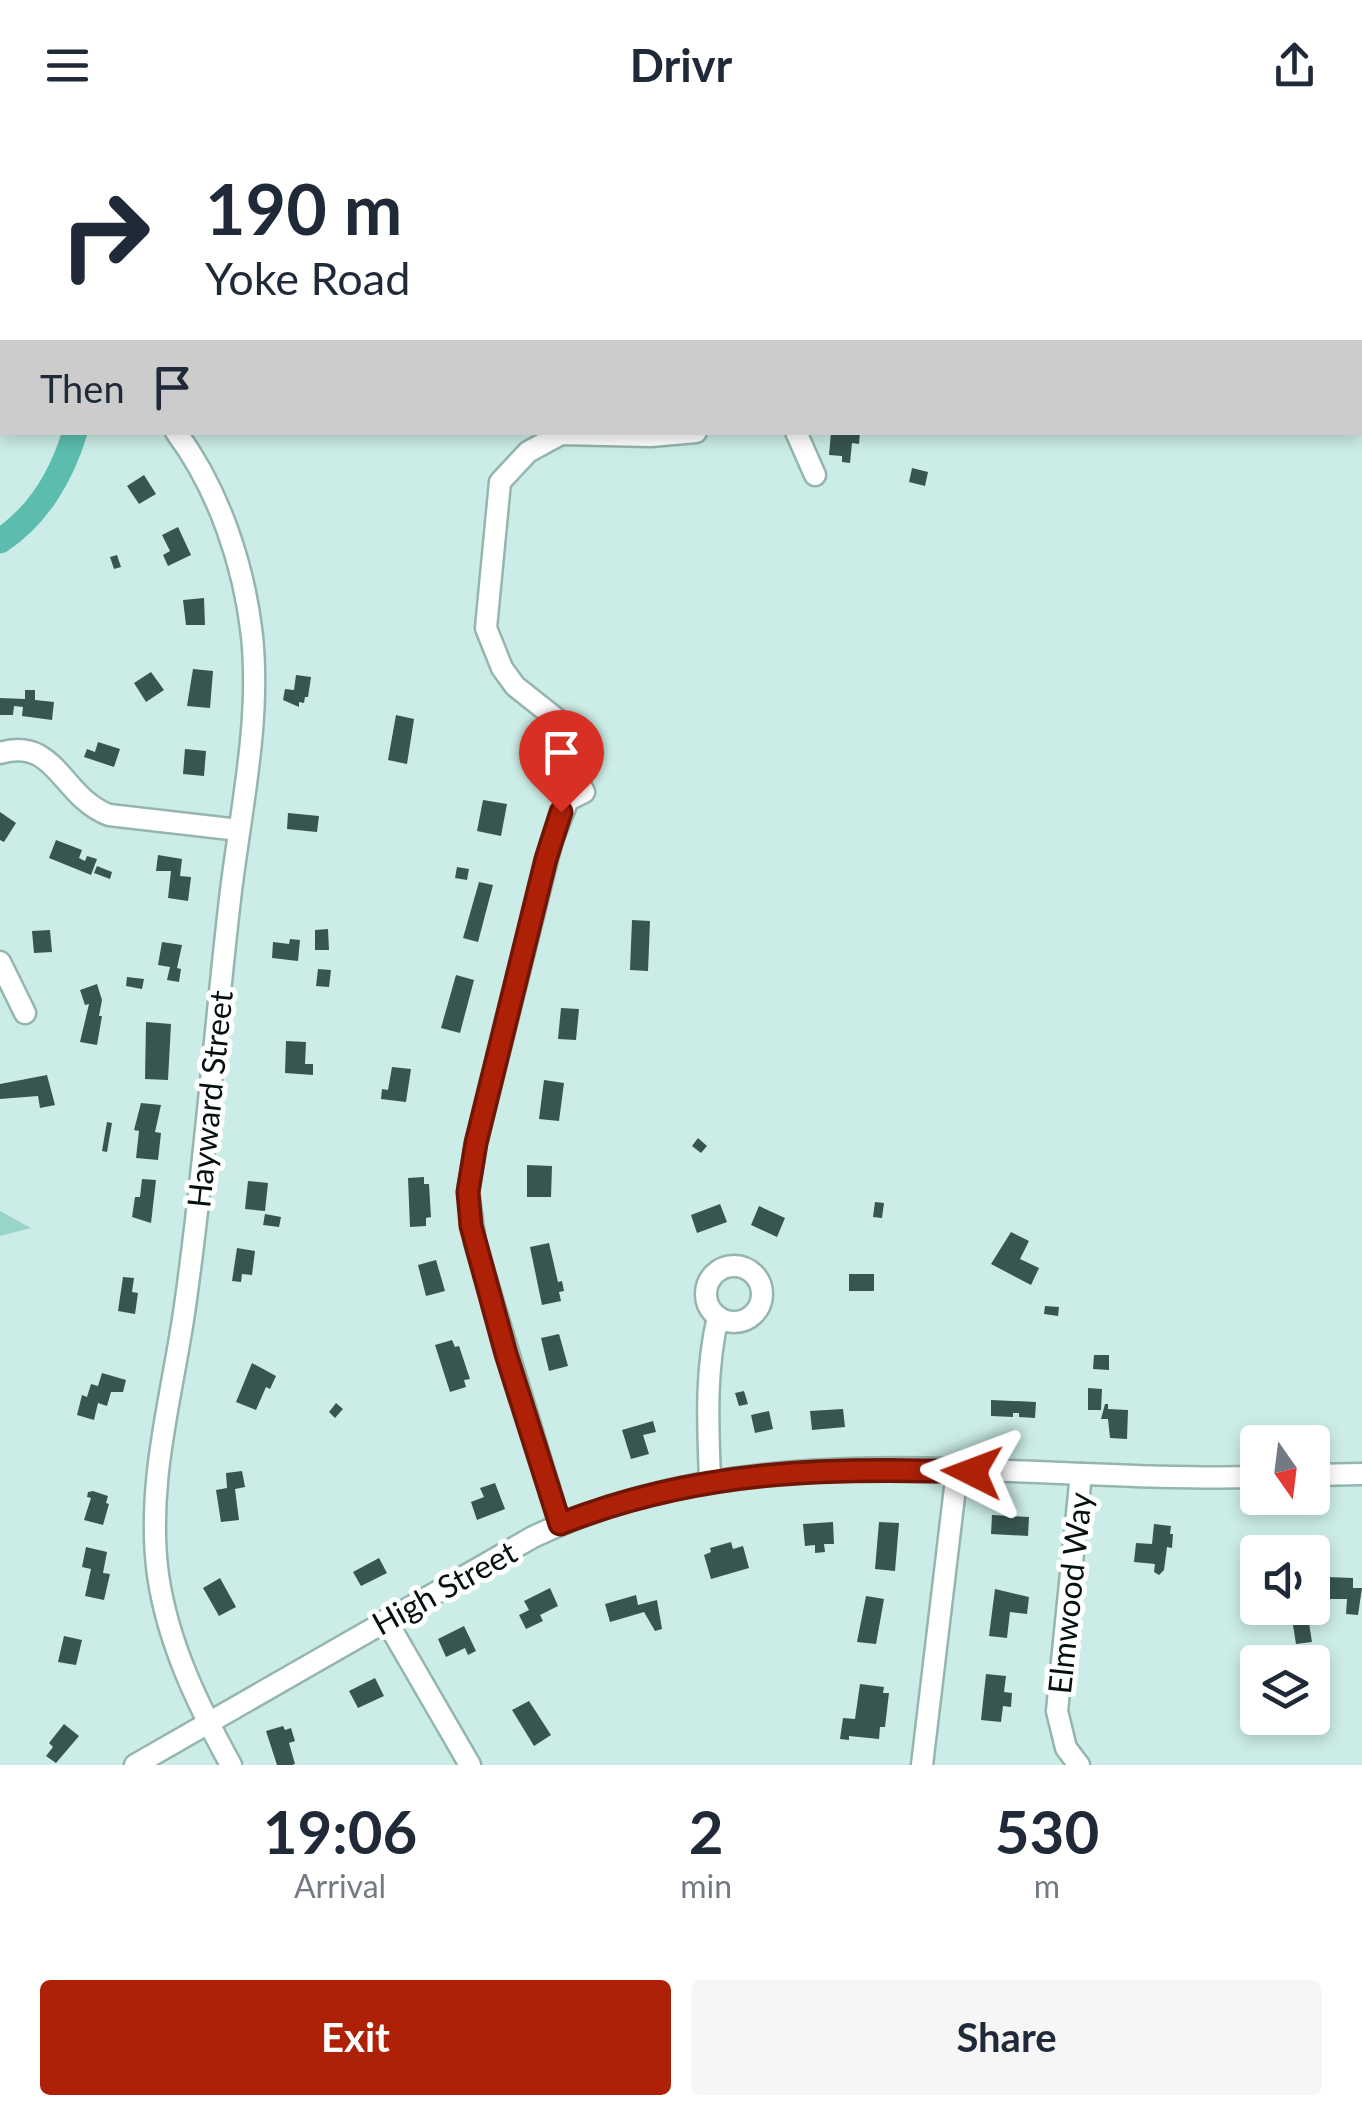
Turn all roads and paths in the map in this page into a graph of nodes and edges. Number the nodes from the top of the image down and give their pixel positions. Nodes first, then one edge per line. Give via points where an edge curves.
1 (178, 435) edge
2 (559, 435) edge
3 (606, 435) edge
4 (662, 435) edge
5 (797, 435) edge
6 (815, 475) dead end
7 (0, 753) edge
8 (239, 830) junction
9 (0, 962) edge
10 (25, 1013) dead end
11 (718, 1316) dead end
12 (957, 1471) junction
13 (1081, 1474) junction
14 (1362, 1474) edge
15 (1330, 1475) edge
16 (1240, 1477) edge
17 (710, 1480) junction
18 (560, 1524) junction
19 (386, 1620) junction
20 (208, 1722) junction
21 (135, 1765) edge
22 (231, 1765) edge
23 (470, 1765) edge
24 (922, 1765) edge
25 (1080, 1765) edge

1 - 8 street, Hayward Street via 220,513 249,612 254,698
2 - 18 street via 528,452 500,482 486,628 515,686 563,724 565,754 584,792 568,800 552,840 468,1192 506,1354
3 - 4 street
5 - 6 street
7 - 8 street via 34,750 92,809 109,815
8 - 20 street, Hayward Street via 188,1281 154,1508 166,1614
9 - 10 street
11 - 17 street via 708,1375
12 - 13 street, High Street
12 - 17 street, High Street via 850,1468
12 - 24 street
13 - 16 street, High Street
13 - 25 street, Elmwood Way via 1057,1710 1066,1748
14 - 15 street
17 - 18 street, High Street
18 - 19 street, High Street
19 - 20 street, High Street
19 - 23 street
20 - 21 street, High Street
20 - 22 street, Hayward Street

